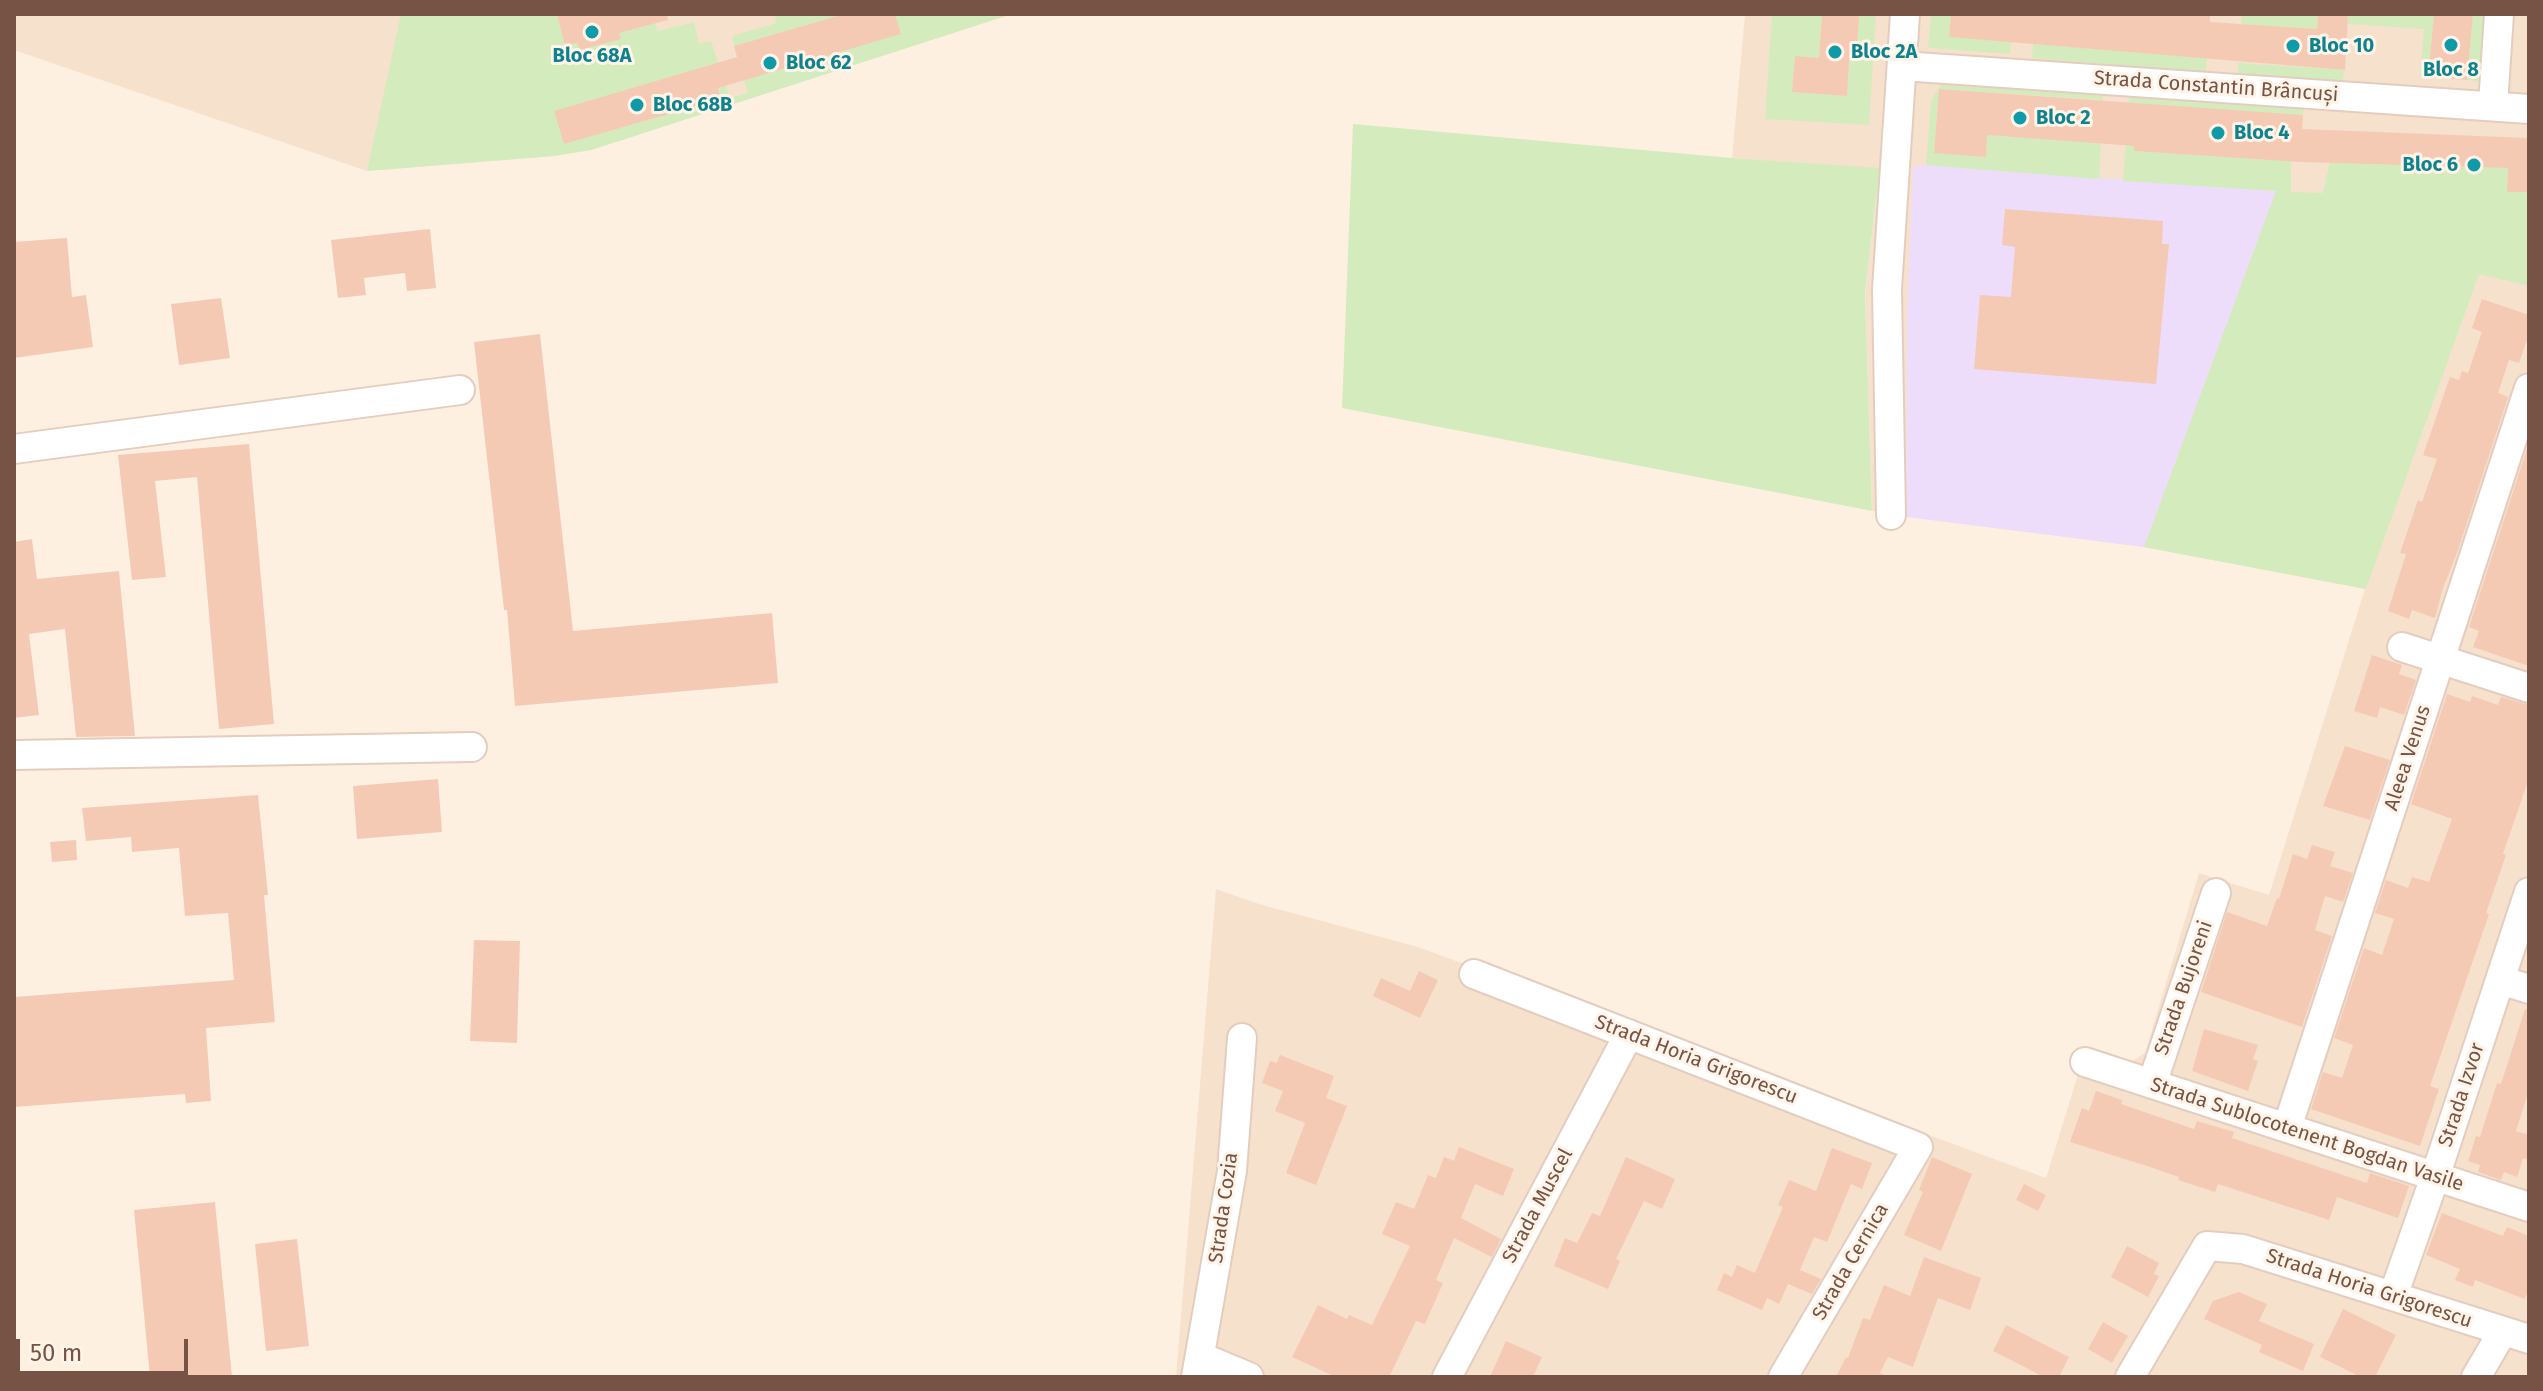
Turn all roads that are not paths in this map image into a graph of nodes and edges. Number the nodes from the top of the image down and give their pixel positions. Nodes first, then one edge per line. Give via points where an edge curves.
1 (1905, 14) edge
2 (2499, 14) edge
3 (1902, 66) junction
4 (2493, 105) junction
5 (2529, 109) edge
6 (2529, 388) edge
7 (460, 390) dead end
8 (14, 449) edge
9 (1891, 515) dead end
10 (2402, 647) dead end
11 (2440, 659) junction
12 (2529, 688) edge
13 (472, 747) dead end
14 (14, 755) edge
15 (2529, 892) edge
16 (2216, 893) dead end
17 (1474, 974) dead end
18 (2500, 980) junction
19 (2529, 989) edge
20 (1629, 1034) junction
21 (1242, 1038) dead end
22 (2085, 1062) dead end
23 (2152, 1084) junction
24 (2287, 1128) junction
25 (1918, 1147) joint
26 (2435, 1177) junction
27 (2529, 1207) edge
28 (2393, 1296) junction
29 (2516, 1335) edge
30 (1198, 1367) edge
31 (1249, 1377) edge
32 (1447, 1377) edge
33 (1783, 1377) edge
34 (2130, 1377) edge
35 (2476, 1377) edge

1 - 3 street
2 - 4 street
3 - 4 street, Strada Constantin Brâncuși
3 - 9 street via 1887,289
4 - 5 street, Strada Constantin Brâncuși
6 - 11 street, Aleea Venus
7 - 8 street
10 - 11 street
11 - 12 street
11 - 24 street, Aleea Venus
13 - 14 street
15 - 18 street, Strada Izvor
16 - 23 street, Strada Bujoreni
17 - 20 street, Strada Horia Grigorescu
18 - 19 street
18 - 26 street, Strada Izvor
20 - 25 street, Strada Horia Grigorescu
20 - 32 street, Strada Muscel
21 - 30 street, Strada Cozia via 1232,1171
22 - 23 street, Strada Sublocotenent Bogdan Vasile
23 - 24 street, Strada Sublocotenent Bogdan Vasile
24 - 26 street, Strada Sublocotenent Bogdan Vasile
25 - 33 street, Strada Cernica
26 - 27 street, Strada Sublocotenent Bogdan Vasile
26 - 28 street, Strada Izvor
28 - 29 street, Strada Horia Grigorescu
28 - 34 street, Strada Horia Grigorescu via 2243,1249 2207,1246
29 - 35 street
30 - 31 street

